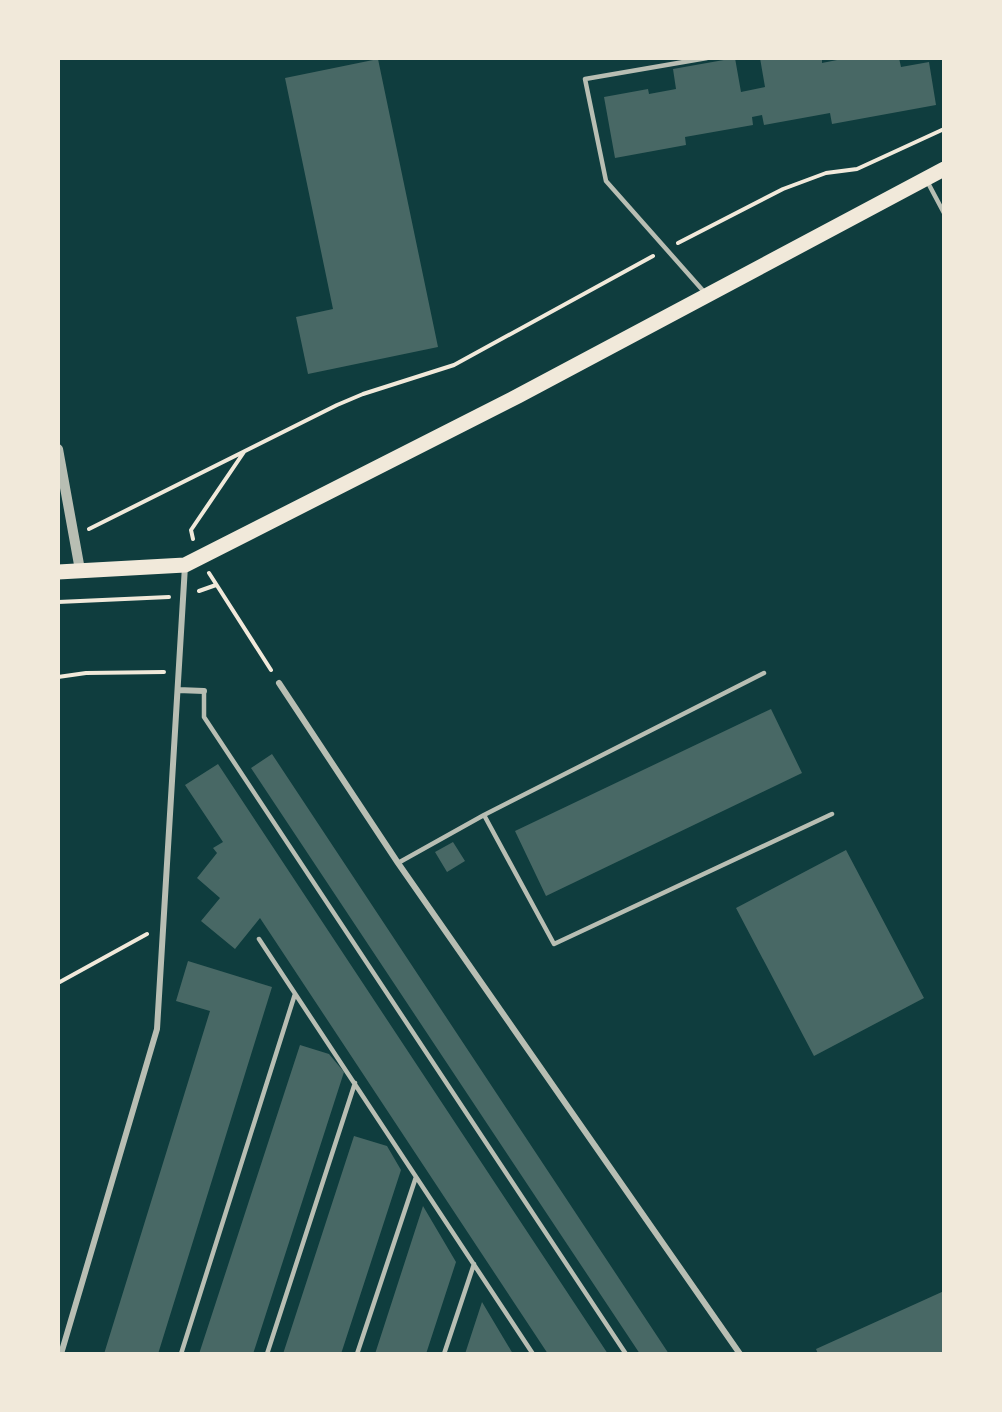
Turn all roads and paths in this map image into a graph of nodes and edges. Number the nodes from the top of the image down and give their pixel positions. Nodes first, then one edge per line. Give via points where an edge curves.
1 (706, 58) edge
2 (944, 129) edge
3 (944, 169) edge
4 (926, 179) junction
5 (944, 213) edge
6 (667, 249) junction
7 (707, 295) junction
8 (58, 449) edge
9 (244, 452) junction
10 (191, 530) dead end
11 (75, 536) junction
12 (199, 558) junction
13 (185, 566) junction
14 (80, 570) junction
15 (58, 572) edge
16 (216, 585) junction
17 (184, 597) junction
18 (58, 602) edge
19 (180, 672) junction
20 (764, 673) dead end
21 (58, 677) edge
22 (279, 683) joint
23 (178, 690) junction
24 (204, 691) joint
25 (832, 814) dead end
26 (484, 815) junction
27 (398, 863) junction
28 (164, 925) junction
29 (259, 939) dead end
30 (58, 982) edge
31 (295, 994) junction
32 (355, 1083) junction
33 (416, 1176) junction
34 (474, 1264) junction
35 (61, 1353) edge
36 (181, 1353) edge
37 (267, 1353) edge
38 (357, 1353) edge
39 (444, 1353) edge
40 (532, 1353) edge
41 (626, 1353) edge
42 (740, 1353) edge

1 - 6 lane via 585,79 606,181
2 - 6 path via 857,169 826,173 783,189
3 - 4 main road
4 - 5 lane
4 - 7 main road
6 - 7 lane
6 - 9 path via 454,365 363,394
7 - 12 main road
8 - 11 street
9 - 10 path
9 - 11 path
11 - 14 street
12 - 13 main road
12 - 16 path
13 - 14 main road
13 - 17 street
14 - 15 main road
16 - 17 path
16 - 22 path
17 - 18 path
17 - 19 street
19 - 21 path
19 - 23 street
20 - 26 lane
22 - 27 street
23 - 24 street
23 - 28 street
24 - 41 lane via 204,717
25 - 26 lane via 554,944
26 - 27 lane
27 - 42 street
28 - 30 path
28 - 35 street via 157,1029
29 - 31 lane
31 - 32 lane
31 - 36 lane
32 - 33 lane
32 - 37 lane
33 - 34 lane
33 - 38 lane
34 - 39 lane
34 - 40 lane

